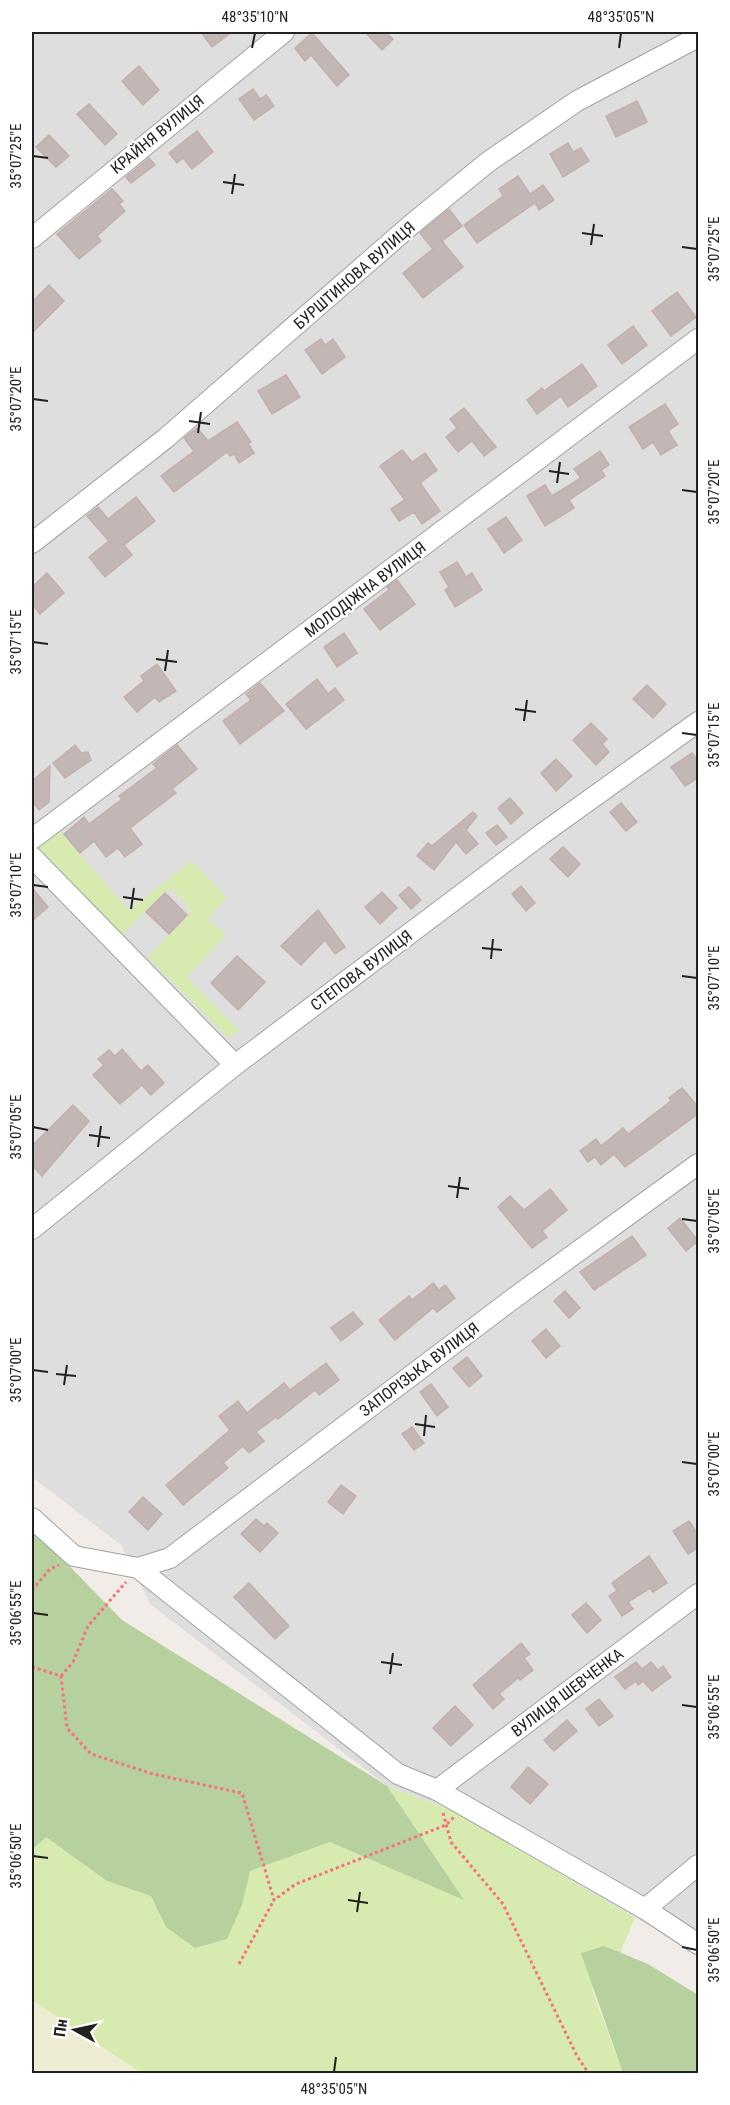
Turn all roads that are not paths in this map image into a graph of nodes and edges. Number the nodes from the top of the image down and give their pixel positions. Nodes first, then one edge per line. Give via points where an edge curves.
1 (284, 32) edge
2 (699, 37) edge
3 (32, 238) edge
4 (699, 339) edge
5 (32, 543) edge
6 (699, 722) edge
7 (32, 839) edge
8 (32, 857) edge
9 (235, 1065) junction
10 (699, 1164) edge
11 (32, 1229) edge
12 (32, 1518) edge
13 (138, 1568) junction
14 (699, 1594) edge
15 (437, 1790) junction
16 (699, 1866) edge
17 (645, 1909) junction
18 (699, 1944) edge

1 - 3 street, КРАЙНЯ ВУЛИЦЯ
2 - 5 street, БУРШТИНОВА ВУЛИЦЯ via 578,101 488,162 166,438
4 - 7 street, МОЛОДІЖНА ВУЛИЦЯ
6 - 9 street, СТЕПОВА ВУЛИЦЯ via 542,834
8 - 9 street
9 - 11 street, СТЕПОВА ВУЛИЦЯ
10 - 13 street, ЗАПОРІЗЬКА ВУЛИЦЯ via 514,1298 170,1558
12 - 13 street via 74,1556
13 - 15 street via 398,1774
14 - 15 street, ВУЛИЦЯ ШЕВЧЕНКА
15 - 17 street
16 - 17 street
17 - 18 street

